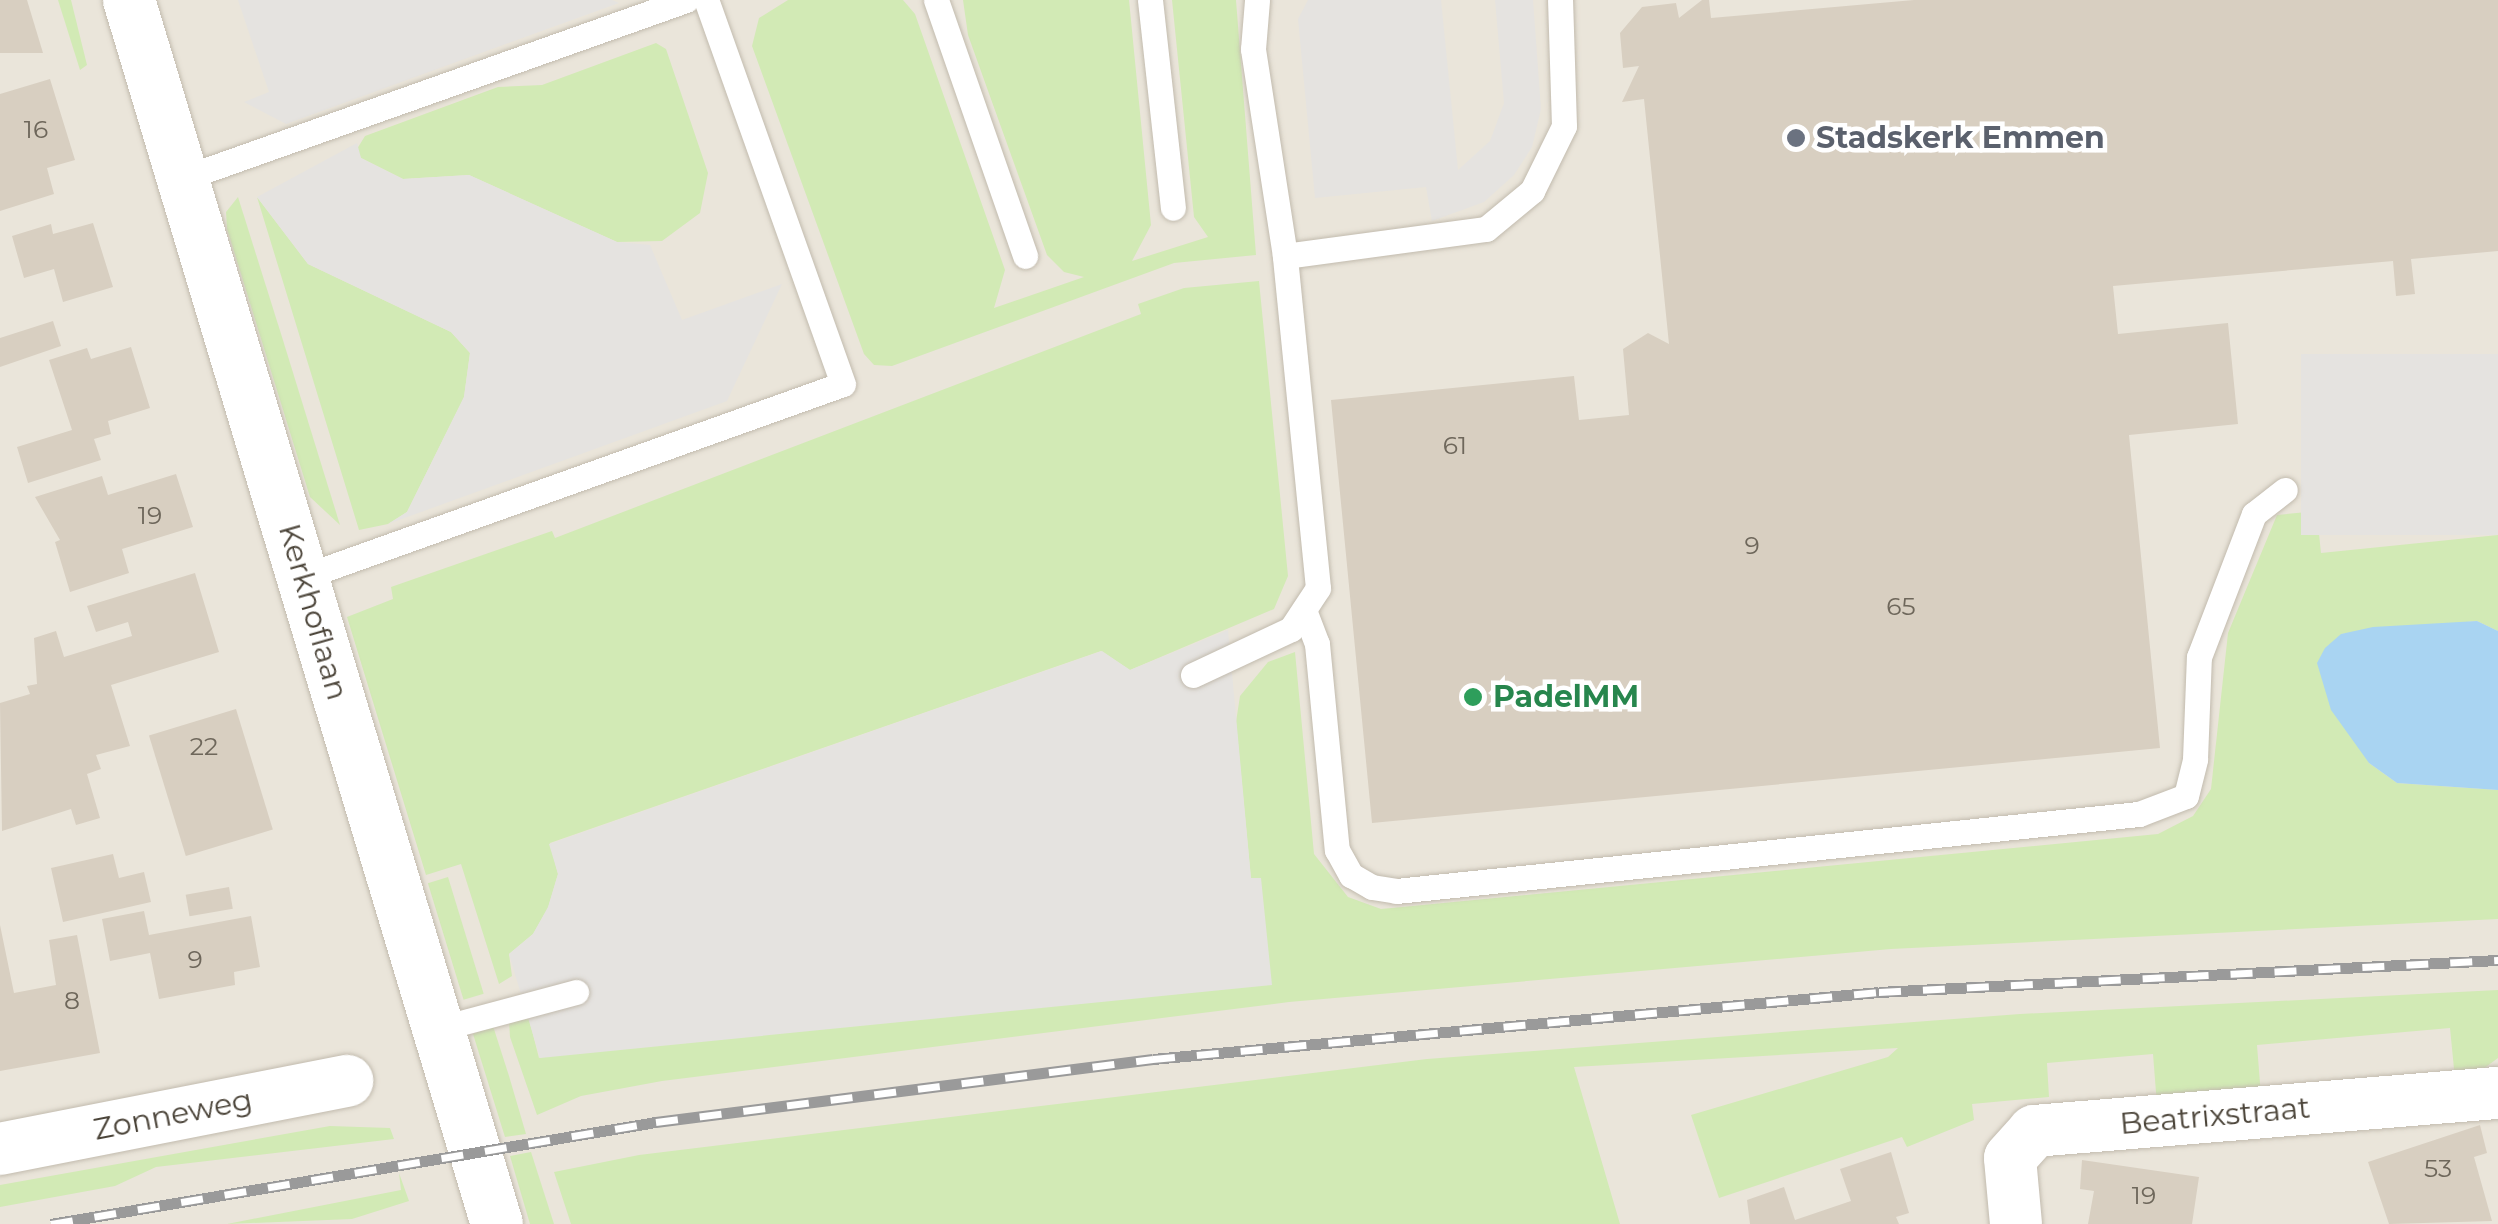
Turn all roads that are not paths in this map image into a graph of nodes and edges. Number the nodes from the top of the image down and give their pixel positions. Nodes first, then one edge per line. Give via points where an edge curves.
1 (128, 0) edge
2 (686, 0) edge
3 (706, 0) edge
4 (936, 0) edge
5 (1150, 0) edge
6 (1257, 0) edge
7 (1560, 0) edge
8 (194, 175) junction
9 (1173, 208) dead end
10 (1025, 256) dead end
11 (1285, 256) junction
12 (2284, 490) dead end
13 (303, 577) junction
14 (1304, 610) junction
15 (1193, 676) dead end
16 (576, 992) dead end
17 (438, 1030) junction
18 (346, 1081) dead end
19 (2498, 1093) edge
20 (0, 1149) edge
21 (496, 1224) edge
22 (2016, 1224) edge

1 - 8 street, Kerkhoflaan
2 - 8 lane
3 - 13 lane via 843,384
4 - 10 lane
5 - 9 lane
6 - 11 lane via 1253,49
7 - 11 lane via 1564,126 1532,191 1486,230
8 - 13 street, Kerkhoflaan
11 - 14 lane via 1318,588
12 - 14 lane via 2254,514 2199,656 2195,760 2186,796 2140,814 1396,891 1372,887 1351,875 1338,850 1317,644
13 - 17 street, Kerkhoflaan
14 - 15 lane via 1291,630
16 - 17 lane
17 - 21 street, Kerkhoflaan
18 - 20 street, Zonneweg
19 - 22 street, Beatrixstraat via 2034,1131 2010,1158

